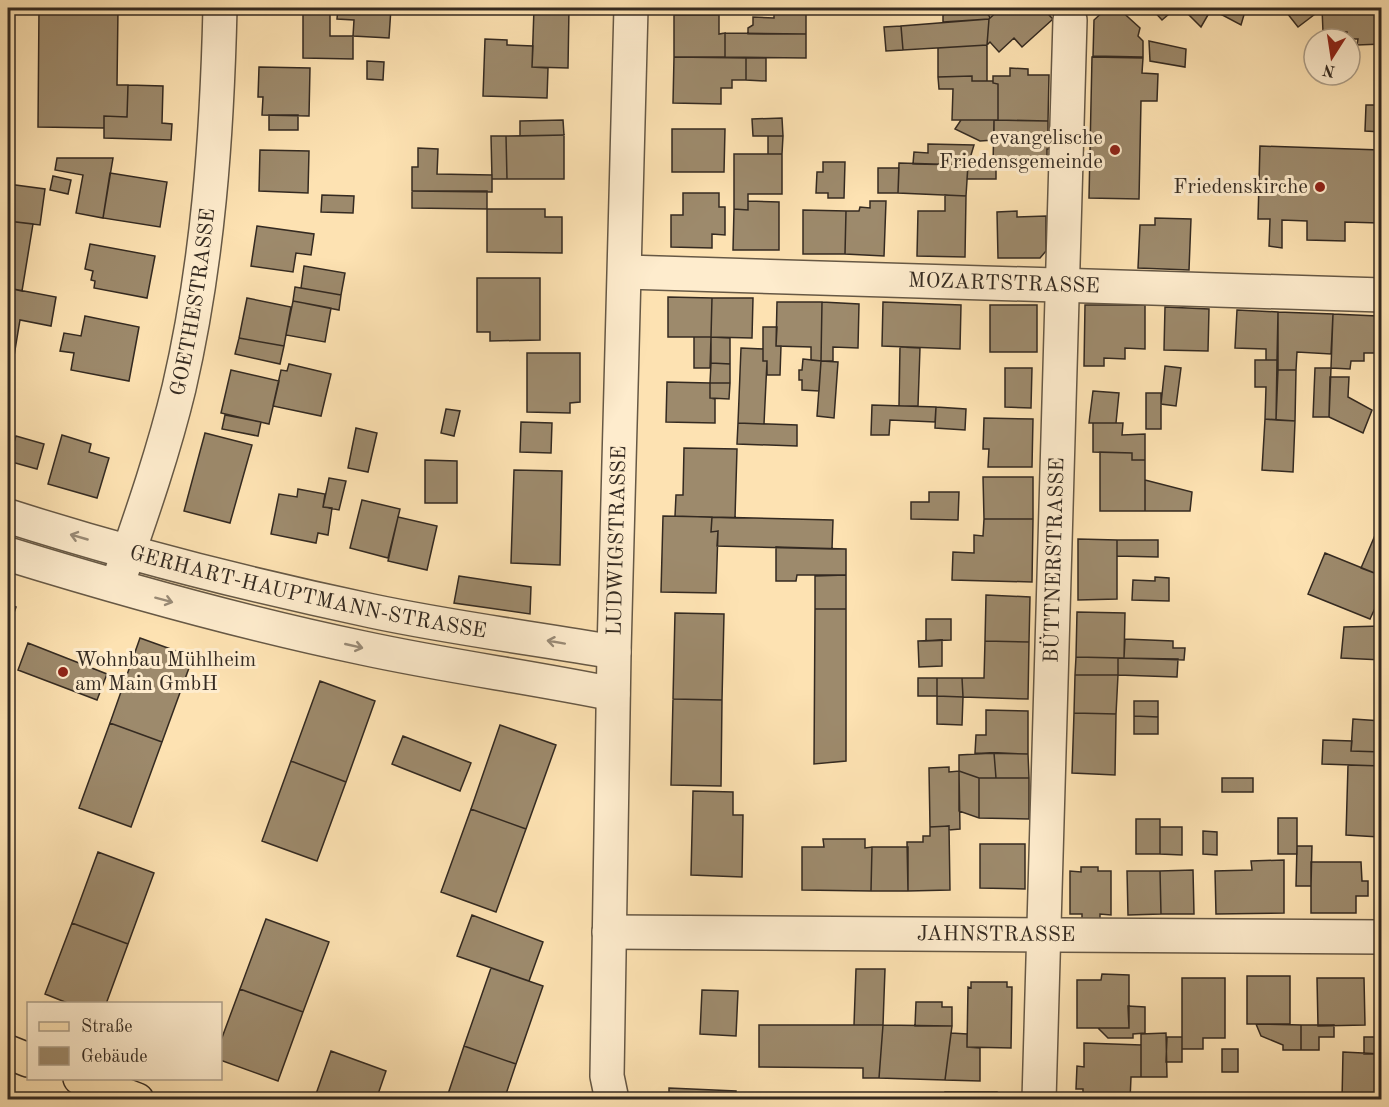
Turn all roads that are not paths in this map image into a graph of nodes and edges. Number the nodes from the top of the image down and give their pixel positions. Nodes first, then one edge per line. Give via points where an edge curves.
1 (220, 8) edge
2 (631, 8) edge
3 (1071, 12) edge
4 (626, 272) junction
5 (1061, 284) junction
6 (1382, 295) edge
7 (8, 516) edge
8 (129, 552) junction
9 (8, 554) edge
10 (117, 587) junction
11 (614, 652) junction
12 (613, 694) junction
13 (609, 932) junction
14 (1045, 934) junction
15 (1382, 937) edge
16 (8, 1052) edge
17 (27, 1060) edge
18 (85, 1080) edge
19 (605, 1092) edge
20 (137, 1100) edge
21 (1039, 1100) edge

1 - 8 street, GOETHESTRASSE via 212,187 194,319 161,457
2 - 4 street, LUDWIGSTRASSE
3 - 5 street, BÜTTNERSTRASSE
4 - 5 street, MOZARTSTRASSE
4 - 11 street, LUDWIGSTRASSE
5 - 6 street, MOZARTSTRASSE
5 - 14 street, BÜTTNERSTRASSE
8 -> 7 street, GERHART-HAUPTMANN-STRASSE
8 - 10 street, GOETHESTRASSE
11 -> 8 street, GERHART-HAUPTMANN-STRASSE via 374,611
9 - 10 street, GERHART-HAUPTMANN-STRASSE
10 -> 12 street, GERHART-HAUPTMANN-STRASSE via 364,649
11 - 12 street, LUDWIGSTRASSE
12 - 13 street, LUDWIGSTRASSE
13 - 14 street, JAHNSTRASSE
13 - 19 street, LUDWIGSTRASSE
14 - 15 street, JAHNSTRASSE
14 - 21 street, BÜTTNERSTRASSE
16 - 17 main road
18 - 20 main road

